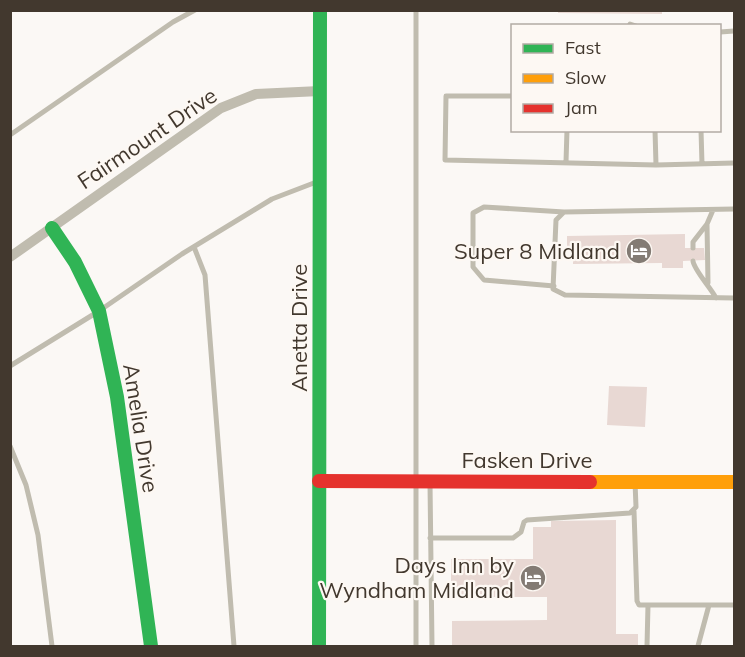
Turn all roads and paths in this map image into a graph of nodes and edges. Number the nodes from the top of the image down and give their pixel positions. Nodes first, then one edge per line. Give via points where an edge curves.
1 (195, 10) edge
2 (320, 10) edge
3 (416, 10) edge
4 (320, 91) junction
5 (511, 96) edge
6 (567, 132) edge
7 (656, 132) edge
8 (701, 132) edge
9 (10, 135) edge
10 (566, 162) junction
11 (735, 163) edge
12 (702, 164) junction
13 (656, 165) junction
14 (320, 180) junction
15 (735, 209) edge
16 (712, 210) junction
17 (564, 212) junction
18 (707, 224) junction
19 (52, 228) junction
20 (194, 247) junction
21 (693, 248) dead end
22 (10, 257) edge
23 (693, 261) dead end
24 (708, 283) junction
25 (554, 286) junction
26 (716, 298) junction
27 (735, 298) edge
28 (99, 311) junction
29 (10, 366) edge
30 (10, 446) edge
31 (320, 481) junction
32 (423, 481) junction
33 (635, 482) junction
34 (735, 482) edge
35 (634, 511) junction
36 (430, 538) junction
37 (648, 605) junction
38 (709, 605) junction
39 (735, 605) edge
40 (52, 646) edge
41 (151, 646) edge
42 (234, 646) edge
43 (319, 646) edge
44 (416, 646) edge
45 (432, 646) edge
46 (647, 646) edge
47 (698, 646) edge

1 - 9 lane
2 - 4 street, Anetta Drive
3 - 32 lane
4 - 14 street, Anetta Drive
4 - 19 street, Fairmount Drive via 256,94 221,108
5 - 10 lane via 446,96 446,160
6 - 10 lane
7 - 13 lane
8 - 12 lane
10 - 13 lane
11 - 12 lane
12 - 13 lane
14 - 20 lane via 272,199
14 - 31 street, Anetta Drive
15 - 16 lane
16 - 17 lane
16 - 18 lane
17 - 25 lane via 555,220
17 - 25 lane via 484,207 473,213 473,267 484,280
18 - 21 lane via 693,242
18 - 24 lane
19 - 22 street, Fairmount Drive
19 - 28 street, Amelia Drive via 75,262
20 - 28 lane
20 - 42 lane via 205,275
23 - 24 lane
24 - 26 lane
25 - 26 lane via 565,295
26 - 27 lane
28 - 29 lane
28 - 41 street, Amelia Drive via 117,397
30 - 40 lane via 26,485 38,535
31 - 32 street, Fasken Drive
31 - 43 street, Anetta Drive
32 - 33 street, Fasken Drive
32 - 36 lane
32 - 44 lane
33 - 34 street, Fasken Drive
33 - 35 lane
35 - 36 lane via 527,520 513,538
35 - 37 lane via 637,601 639,605
36 - 45 lane
37 - 38 lane
37 - 46 lane
38 - 39 lane
38 - 47 lane

